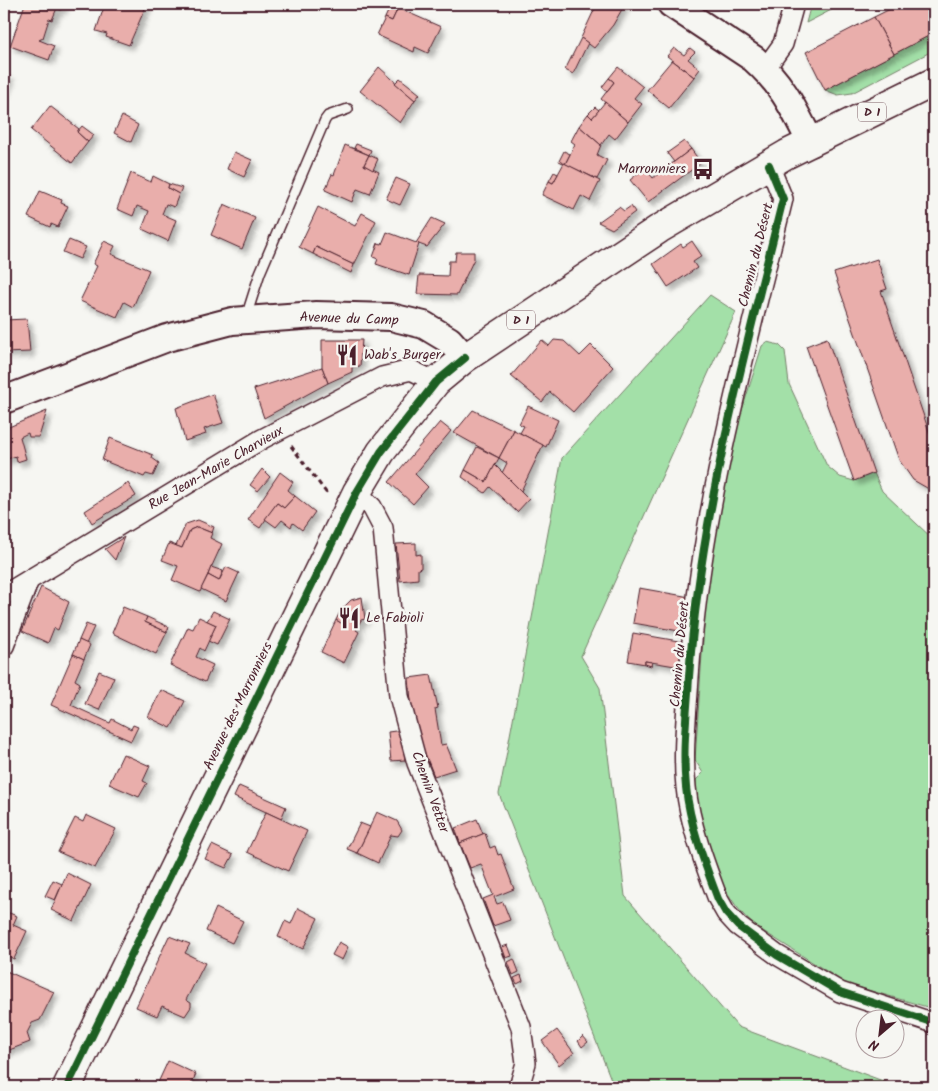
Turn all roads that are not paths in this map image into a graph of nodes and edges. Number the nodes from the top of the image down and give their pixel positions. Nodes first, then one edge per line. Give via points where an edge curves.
1 (671, 4) edge
2 (794, 4) edge
3 (765, 70) junction
4 (934, 82) edge
5 (348, 109) dead end
6 (789, 154) junction
7 (245, 320) junction
8 (465, 358) junction
9 (436, 382) junction
10 (4, 400) edge
11 (358, 492) junction
12 (29, 580) junction
13 (4, 595) edge
14 (4, 646) edge
15 (934, 1023) edge
16 (67, 1087) edge
17 (519, 1087) edge

1 - 3 main road
2 - 3 street via 784,44
3 - 6 main road via 783,88
4 - 6 main road, D 1
5 - 7 lane via 325,120 260,273
6 - 8 main road, D 1 via 659,229
6 - 15 street, Chemin du Désert via 783,199 728,419 707,533 691,646 685,761 688,805 718,899 738,926 777,955 840,992
7 - 8 main road, Avenue du Camp via 316,315 391,317 424,325 448,340
7 - 10 main road, Avenue du Camp via 167,338
8 - 9 main road, Avenue des Marronniers
9 - 11 main road, Avenue des Marronniers via 381,452
9 - 12 street, Rue Jean-Marie Charvieux via 411,370 382,377 262,439
11 - 16 main road, Avenue des Marronniers
11 - 17 street, Chemin Vetter via 372,506 383,528 400,696 417,763 521,1027 526,1063
12 - 13 street, Rue Jean-Marie Charvieux
12 - 14 street

